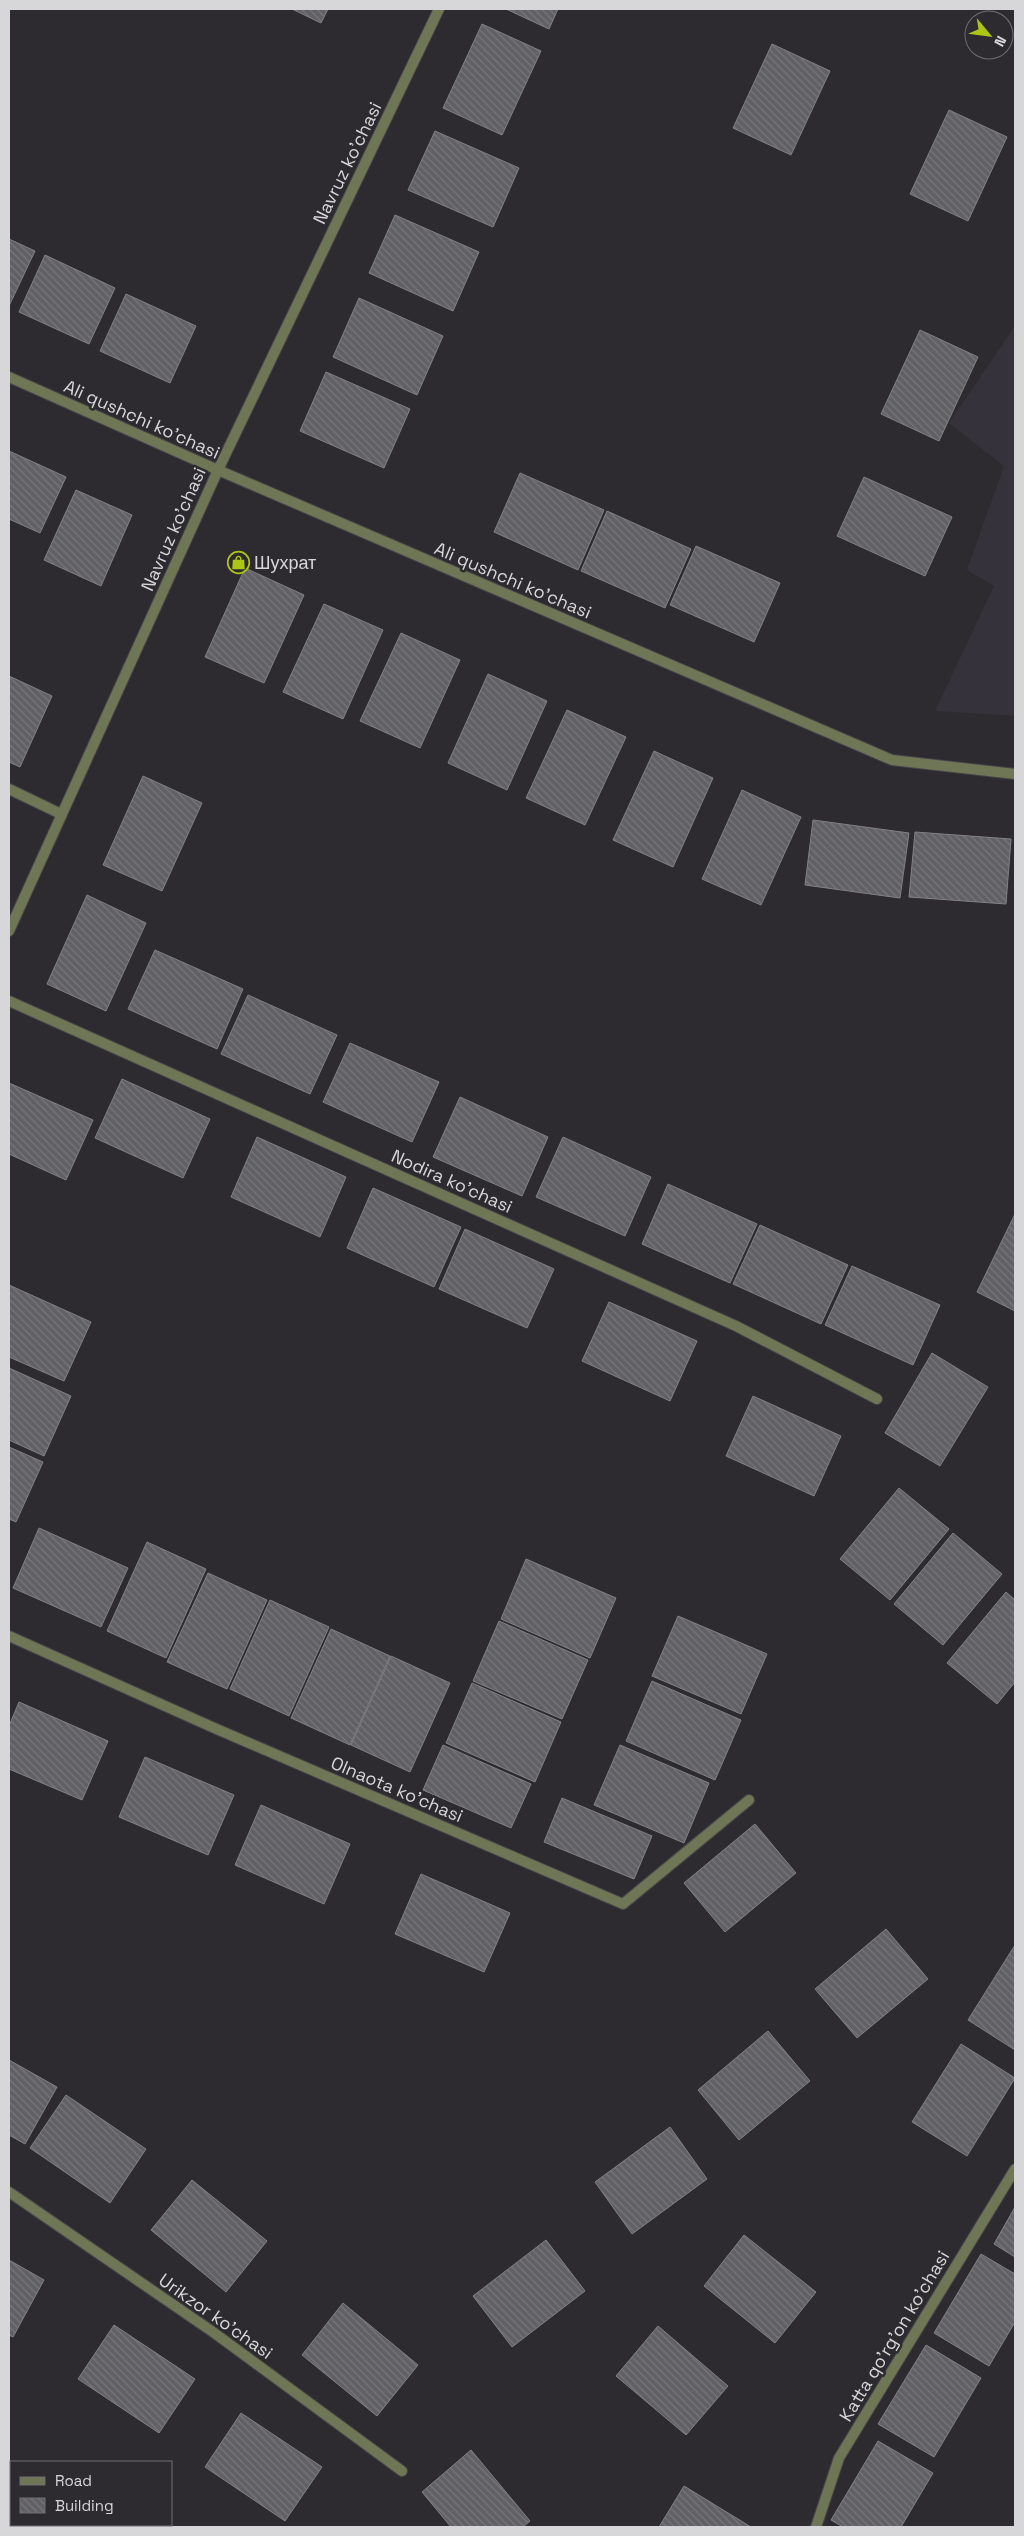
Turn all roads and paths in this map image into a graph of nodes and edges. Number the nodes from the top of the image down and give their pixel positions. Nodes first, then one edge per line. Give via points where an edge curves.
1 (439, 9) edge
2 (9, 377) edge
3 (218, 470) junction
4 (1015, 774) edge
5 (9, 789) edge
6 (61, 814) junction
7 (9, 931) edge
8 (9, 1000) edge
9 (877, 1400) dead end
10 (9, 1636) edge
11 (749, 1800) dead end
12 (1015, 2169) edge
13 (9, 2192) edge
14 (402, 2471) dead end
15 (816, 2527) edge

1 - 3 street, Navruz ko'chasi
2 - 3 street, Ali qushchi ko'chasi
3 - 4 street, Ali qushchi ko'chasi via 892,760
3 - 6 street, Navruz ko'chasi
5 - 6 street
6 - 7 street, Navruz ko'chasi
8 - 9 street, Nodira ko'chasi via 736,1326
10 - 11 street, Olnaota ko'chasi via 623,1904
12 - 15 street, Katta qo'rg'on ko'chasi via 839,2458
13 - 14 street, Urikzor ko'chasi via 213,2332

